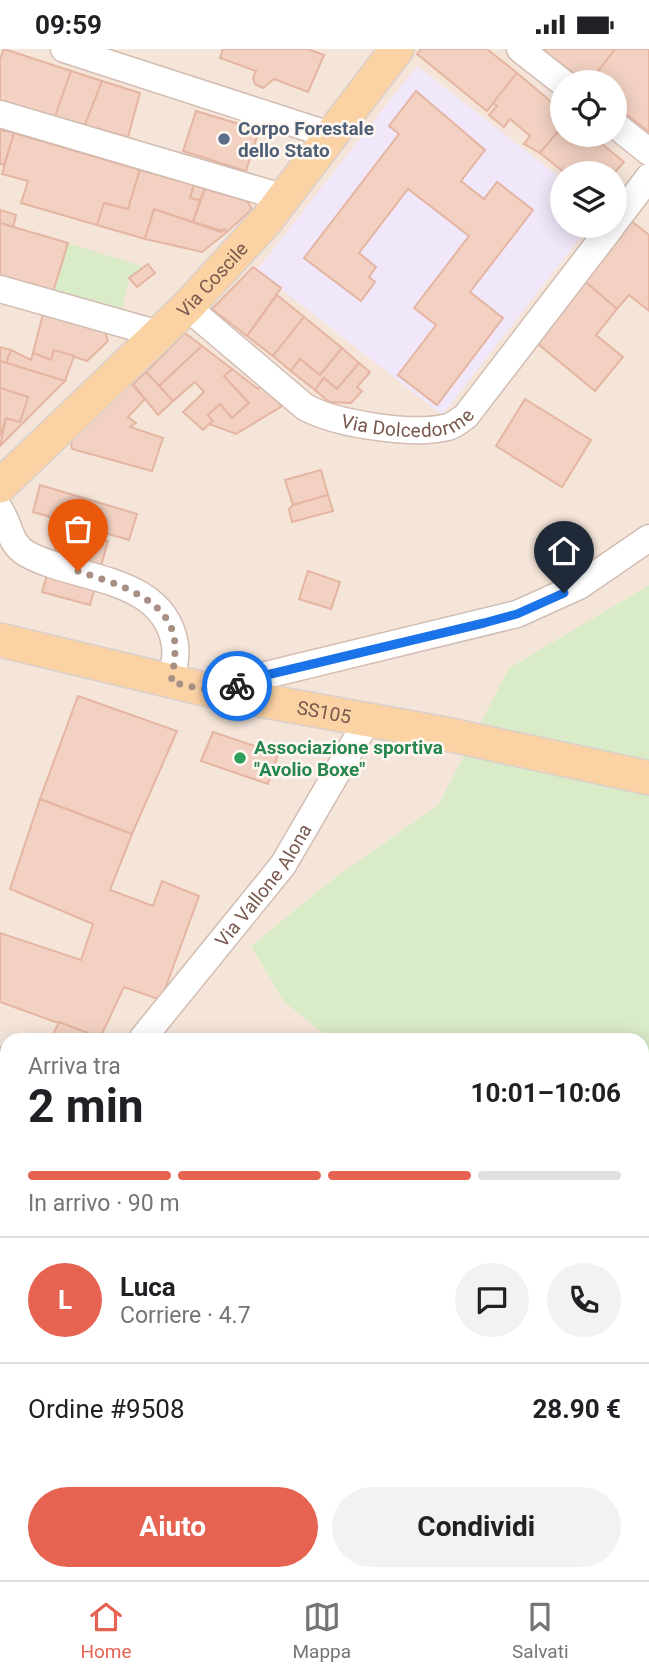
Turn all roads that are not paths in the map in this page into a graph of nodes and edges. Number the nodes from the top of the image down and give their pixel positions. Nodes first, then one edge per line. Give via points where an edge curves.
1 (64, 49) edge
2 (397, 49) edge
3 (520, 49) edge
4 (550, 73) edge
5 (0, 114) edge
6 (627, 134) edge
7 (330, 135) junction
8 (649, 152) edge
9 (649, 177) edge
10 (285, 198) junction
11 (627, 206) edge
12 (602, 238) edge
13 (0, 289) edge
14 (187, 307) junction
15 (159, 334) junction
16 (0, 486) edge
17 (0, 510) edge
18 (649, 538) edge
19 (0, 640) edge
20 (171, 682) junction
21 (221, 693) junction
22 (367, 721) junction
23 (649, 778) edge
24 (147, 1033) edge

1 - 7 street
2 - 7 main road, Via Coscile
3 - 4 street
5 - 10 street
6 - 8 street
7 - 10 main road, Via Coscile
9 - 11 street, Via Dolcedorme
10 - 14 main road, Via Coscile
12 - 14 street, Via Dolcedorme via 466,416 452,426 429,431 324,417 305,407
13 - 15 street
14 - 15 main road, Via Coscile
15 - 16 main road, Via Coscile
17 - 20 street via 11,539 26,554 130,588 166,616 176,646
18 - 21 street via 579,586 517,614 254,678
19 - 20 main road, SS105 / SS105
20 - 21 main road, SS105 / SS105
21 - 22 main road, SS105 / SS105
22 - 23 main road, SS105 / SS105
22 - 24 street, Via Vallone Alona via 283,866

